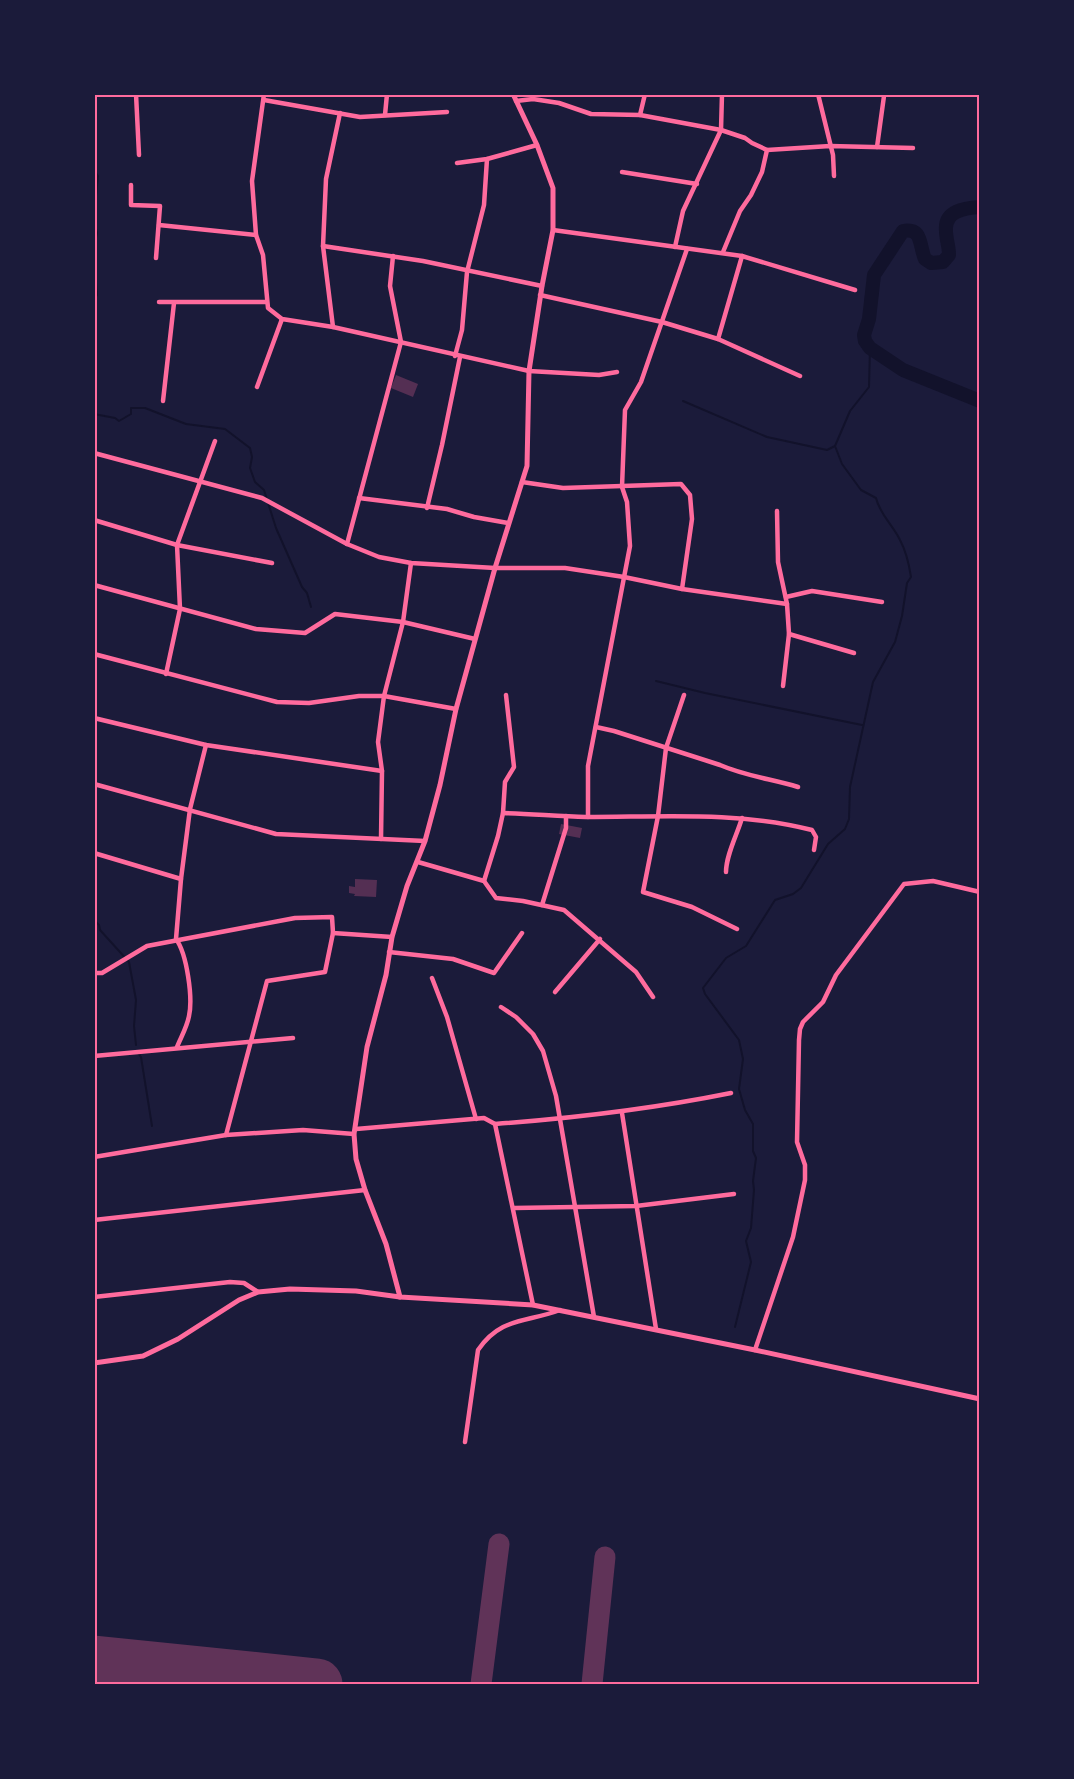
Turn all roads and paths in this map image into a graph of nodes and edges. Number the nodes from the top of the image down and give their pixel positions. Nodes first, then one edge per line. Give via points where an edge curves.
1 (136, 94) edge
2 (387, 94) edge
3 (645, 94) edge
4 (722, 94) edge
5 (818, 94) edge
6 (884, 96) edge
7 (264, 97) edge
8 (515, 98) edge
9 (447, 112) dead end
10 (340, 113) junction
11 (385, 115) junction
12 (640, 115) junction
13 (721, 130) junction
14 (537, 145) junction
15 (830, 146) junction
16 (877, 147) junction
17 (913, 148) dead end
18 (767, 150) junction
19 (138, 154) dead end
20 (487, 159) junction
21 (457, 163) dead end
22 (622, 172) dead end
23 (834, 176) dead end
24 (697, 184) junction
25 (131, 185) dead end
26 (159, 225) junction
27 (553, 230) junction
28 (256, 236) junction
29 (323, 246) junction
30 (675, 247) junction
31 (687, 249) junction
32 (723, 252) junction
33 (393, 256) junction
34 (742, 256) junction
35 (156, 258) dead end
36 (467, 272) junction
37 (542, 286) junction
38 (855, 290) dead end
39 (540, 295) junction
40 (159, 302) dead end
41 (266, 302) junction
42 (174, 303) junction
43 (282, 319) junction
44 (662, 322) junction
45 (333, 327) junction
46 (718, 339) junction
47 (401, 342) junction
48 (458, 356) junction
49 (530, 371) junction
50 (617, 372) dead end
51 (800, 375) dead end
52 (257, 387) dead end
53 (163, 401) dead end
54 (215, 441) dead end
55 (94, 453) edge
56 (200, 481) junction
57 (522, 482) junction
58 (622, 487) junction
59 (359, 498) junction
60 (427, 508) junction
61 (777, 511) dead end
62 (94, 520) edge
63 (508, 523) junction
64 (177, 544) junction
65 (347, 544) junction
66 (272, 563) dead end
67 (411, 563) junction
68 (495, 568) junction
69 (624, 577) junction
70 (94, 585) edge
71 (682, 589) junction
72 (786, 597) junction
73 (882, 602) dead end
74 (787, 604) junction
75 (180, 609) junction
76 (403, 622) junction
77 (789, 634) junction
78 (476, 639) junction
79 (854, 653) dead end
80 (94, 654) edge
81 (166, 674) junction
82 (783, 686) dead end
83 (506, 695) dead end
84 (684, 695) dead end
85 (384, 696) junction
86 (456, 709) junction
87 (94, 718) edge
88 (596, 727) junction
89 (206, 745) junction
90 (666, 748) junction
91 (382, 771) junction
92 (94, 784) edge
93 (798, 788) dead end
94 (190, 809) junction
95 (503, 813) junction
96 (566, 816) junction
97 (658, 816) junction
98 (588, 817) junction
99 (742, 818) junction
100 (381, 839) junction
101 (425, 841) junction
102 (814, 850) dead end
103 (94, 853) edge
104 (418, 862) junction
105 (726, 872) dead end
106 (181, 879) junction
107 (484, 881) junction
108 (980, 892) edge
109 (542, 905) junction
110 (737, 929) dead end
111 (333, 933) junction
112 (522, 933) dead end
113 (392, 937) junction
114 (176, 939) junction
115 (600, 939) junction
116 (389, 952) junction
117 (94, 973) edge
118 (432, 978) dead end
119 (555, 992) dead end
120 (653, 997) dead end
121 (501, 1007) dead end
122 (293, 1038) dead end
123 (251, 1042) junction
124 (177, 1047) junction
125 (94, 1056) edge
126 (731, 1093) dead end
127 (622, 1113) junction
128 (476, 1119) junction
129 (560, 1120) junction
130 (495, 1124) junction
131 (355, 1132) junction
132 (226, 1135) junction
133 (94, 1157) edge
134 (365, 1190) junction
135 (734, 1194) dead end
136 (636, 1206) junction
137 (514, 1208) junction
138 (575, 1208) junction
139 (94, 1220) edge
140 (258, 1292) junction
141 (94, 1297) edge
142 (400, 1297) junction
143 (533, 1305) junction
144 (560, 1310) junction
145 (594, 1317) junction
146 (656, 1329) junction
147 (755, 1350) junction
148 (94, 1363) edge
149 (980, 1399) edge
150 (465, 1442) dead end

1 - 19 street
2 - 11 street
3 - 12 street
4 - 13 street
5 - 15 street
6 - 16 street
7 - 10 street
7 - 28 street via 252,181
8 - 12 street via 559,103 591,114
8 - 14 street
9 - 11 street
10 - 11 street via 360,117
10 - 29 street via 326,179
12 - 13 street
13 - 18 street
13 - 24 street
14 - 20 street
14 - 27 street via 553,188
15 - 16 street
15 - 18 street
15 - 23 street
16 - 17 street
18 - 32 street via 762,172
20 - 21 street
20 - 36 street via 484,205
22 - 24 street
24 - 30 street via 683,211
25 - 26 street via 131,205 160,206
26 - 28 street
26 - 35 street
27 - 30 street
27 - 37 street
28 - 41 street via 263,255
29 - 33 street
29 - 45 street
30 - 31 street
31 - 32 street
31 - 44 street
32 - 34 street
33 - 36 street
33 - 47 street via 390,286
34 - 38 street
34 - 46 street
36 - 37 street
36 - 48 street
37 - 39 street
39 - 44 street
39 - 49 street
40 - 42 street
41 - 42 street
41 - 43 street
42 - 53 street
43 - 45 street
43 - 52 street
44 - 46 street
44 - 58 street via 641,382 625,410
45 - 47 street
46 - 51 street
47 - 48 street
47 - 59 street
48 - 49 street
48 - 60 street
49 - 50 street via 599,375
49 - 57 street via 527,466
54 - 56 street
55 - 56 street
56 - 64 street
56 - 65 street via 262,498
57 - 58 street via 563,488
57 - 63 street
58 - 69 street via 630,546
58 - 71 street via 681,484 690,495 692,519
59 - 60 street
59 - 65 street
60 - 63 street
61 - 72 street via 778,562
62 - 64 street
63 - 68 street
64 - 66 street
64 - 75 street
65 - 67 street via 379,557
67 - 68 street
67 - 76 street
68 - 69 street via 565,568
68 - 78 street
69 - 71 street
69 - 88 street
70 - 75 street
71 - 74 street
72 - 73 street via 812,591
72 - 74 street
74 - 77 street
75 - 76 street via 256,629 305,633 335,614
75 - 81 street
76 - 78 street
76 - 85 street
77 - 79 street
77 - 82 street
78 - 86 street
80 - 81 street
81 - 85 street via 277,702
83 - 95 street via 514,767 505,782
84 - 90 street
85 - 86 street
85 - 91 street via 378,742
86 - 101 street
87 - 89 street
88 - 90 street
88 - 98 street via 588,766
89 - 91 street
89 - 94 street
90 - 93 street
90 - 97 street
91 - 100 street
92 - 94 street
94 - 100 street via 276,834
94 - 106 street
95 - 96 street
95 - 107 street
96 - 98 street
96 - 109 street via 566,828
97 - 98 street
97 - 99 street
97 - 110 street via 643,892 692,908
99 - 102 street via 812,830 816,837
99 - 105 street via 726,859
100 - 101 street
101 - 104 street
103 - 106 street
104 - 107 street
104 - 113 street
106 - 114 street
107 - 109 street via 496,898
108 - 147 street via 933,881 904,884 836,975 823,1002 803,1022 797,1142 805,1165 805,1180 793,1237
109 - 115 street via 564,910
111 - 113 street
111 - 114 street via 332,917 295,918
111 - 123 street via 325,972 267,981
112 - 116 street via 494,973 453,959
113 - 116 street
114 - 117 street via 147,946 102,973
114 - 124 street via 181,947 190,998 189,1017
115 - 119 street
115 - 120 street via 636,972
116 - 131 street via 367,1047
118 - 128 street
121 - 129 street via 525,1025 543,1051
122 - 123 street
123 - 124 street
123 - 132 street
124 - 125 street
126 - 127 street
127 - 129 street
127 - 136 street
128 - 130 street via 484,1118
128 - 131 street
129 - 130 street
129 - 138 street
130 - 137 street
131 - 132 street via 303,1130
131 - 134 street via 356,1159
132 - 133 street
134 - 139 street
134 - 142 street via 386,1244
135 - 136 street
136 - 138 street
136 - 146 street
137 - 138 street
137 - 143 street
138 - 145 street
140 - 141 street via 244,1283 230,1282
140 - 142 street via 356,1291
140 - 148 street via 143,1356
142 - 143 street
143 - 144 street
144 - 145 street
144 - 150 street via 501,1326 478,1350
145 - 146 street
146 - 147 street
147 - 149 street

